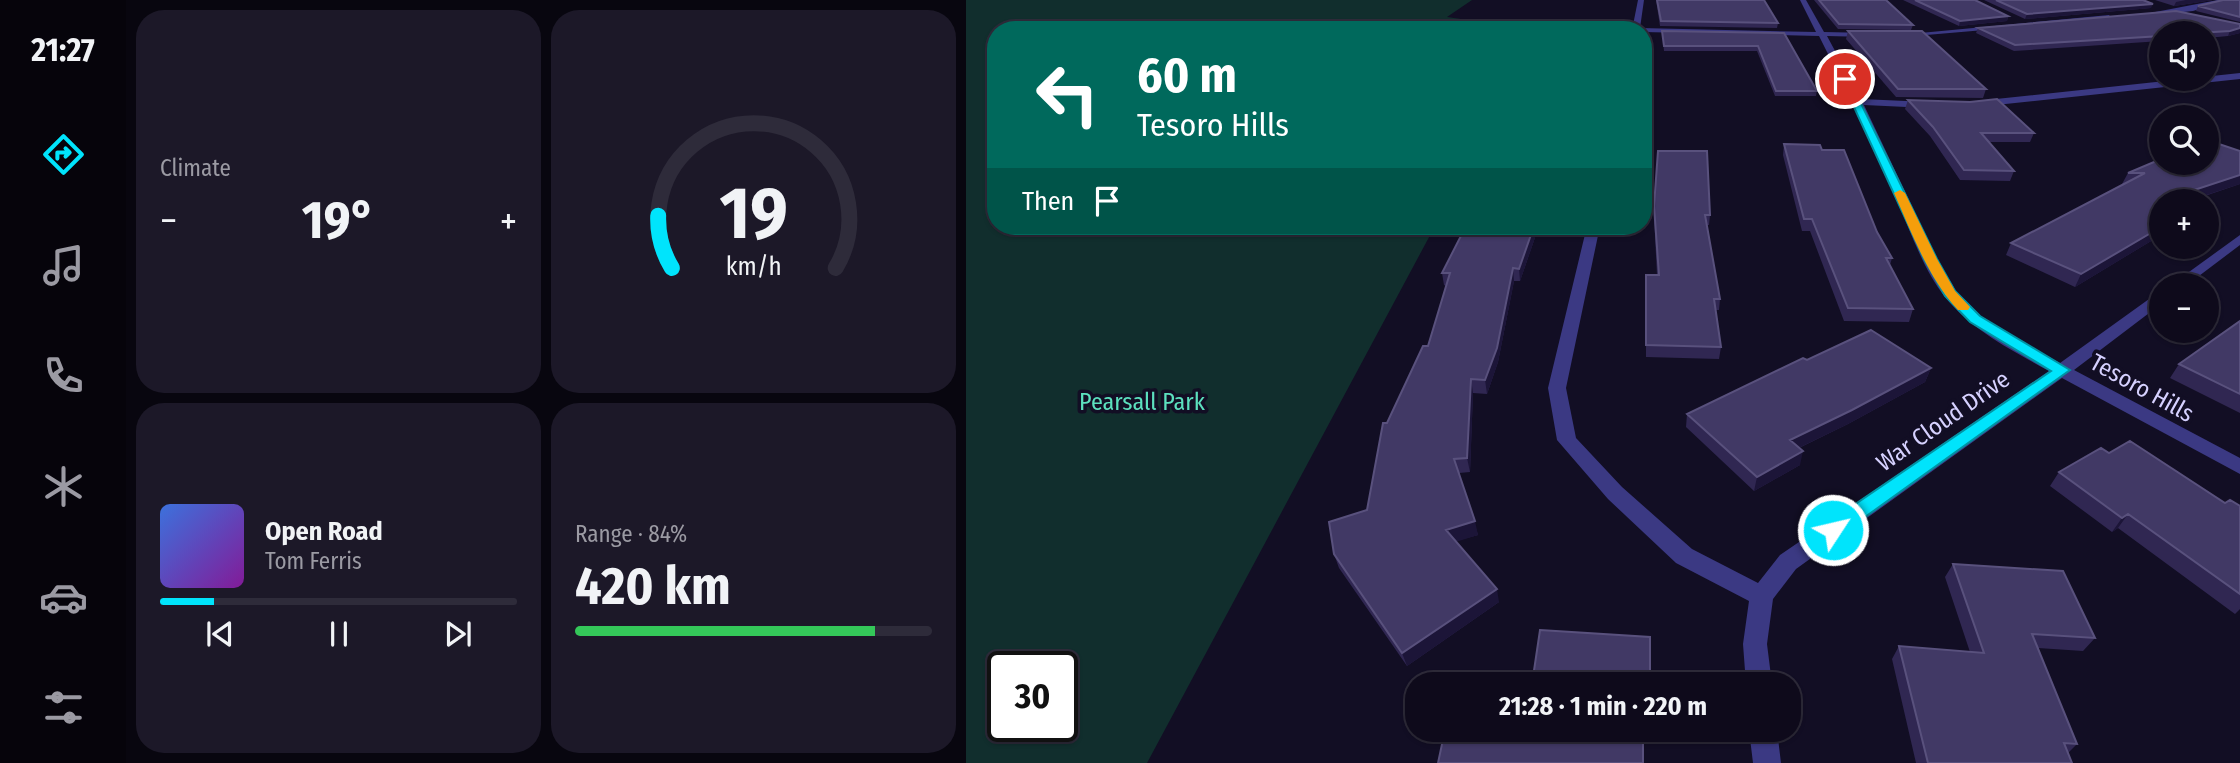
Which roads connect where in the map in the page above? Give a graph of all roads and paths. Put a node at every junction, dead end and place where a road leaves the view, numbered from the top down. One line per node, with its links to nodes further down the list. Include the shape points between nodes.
1 (1641, 0): 10 (street)
2 (1802, 0): 13 (street, Tesoro Hills)
3 (2227, 0): 5 (street)
4 (2150, 4): 5 (street)
5 (2174, 11): 6 (street); 9 (street)
6 (2147, 13)
7 (2002, 14): 11 (street)
8 (2120, 16): 11 (street)
9 (2195, 16)
10 (1638, 21)
11 (2026, 24): 15 (street)
12 (1652, 30): 13 (street)
13 (1820, 34): 14 (street); 17 (street, Tesoro Hills)
14 (1878, 35)
15 (1897, 35)
16 (2240, 76): 19 (street)
17 (1858, 102): 18 (street); 24 (street, Tesoro Hills, via 1950,293 1975,319)
18 (1945, 105)
19 (1967, 105)
20 (1591, 235): 26 (street, via 1557,388 1567,440 1615,493 1684,556)
21 (2240, 239): 22 (street)
22 (2194, 273)
23 (2149, 306): 24 (street, War Cloud Drive)
24 (2062, 370): 25 (street, Tesoro Hills); 26 (street, War Cloud Drive, via 1788,562)
25 (2240, 467)
26 (1762, 596): 27 (street, via 1755,644)
27 (1758, 672)
28 (1764, 742): 29 (street)
29 (1767, 763)

